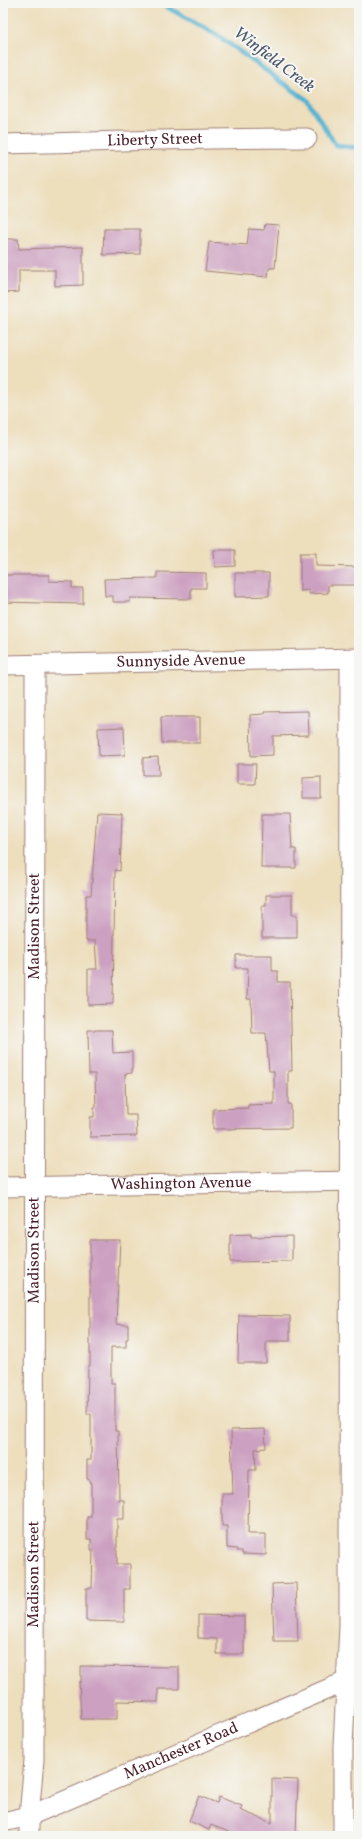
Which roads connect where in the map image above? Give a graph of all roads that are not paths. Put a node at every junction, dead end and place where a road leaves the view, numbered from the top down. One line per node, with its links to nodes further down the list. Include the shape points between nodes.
1 (308, 138): 2 (street, Liberty Street)
2 (3, 144)
3 (354, 658): 4 (street, Sunnyside Avenue); 6 (street)
4 (35, 665): 5 (street, Sunnyside Avenue); 7 (street, Madison Street)
5 (3, 666)
6 (354, 1181): 7 (street, Washington Avenue); 9 (street, via 348,1626)
7 (34, 1186): 8 (street, Washington Avenue); 10 (street, Madison Street, via 34,1760)
8 (3, 1187)
9 (352, 1679): 10 (street, Manchester Road); 13 (street)
10 (29, 1816): 11 (street, Manchester Road); 12 (street, Madison Street)
11 (3, 1822)
12 (28, 1836)
13 (342, 1836)

